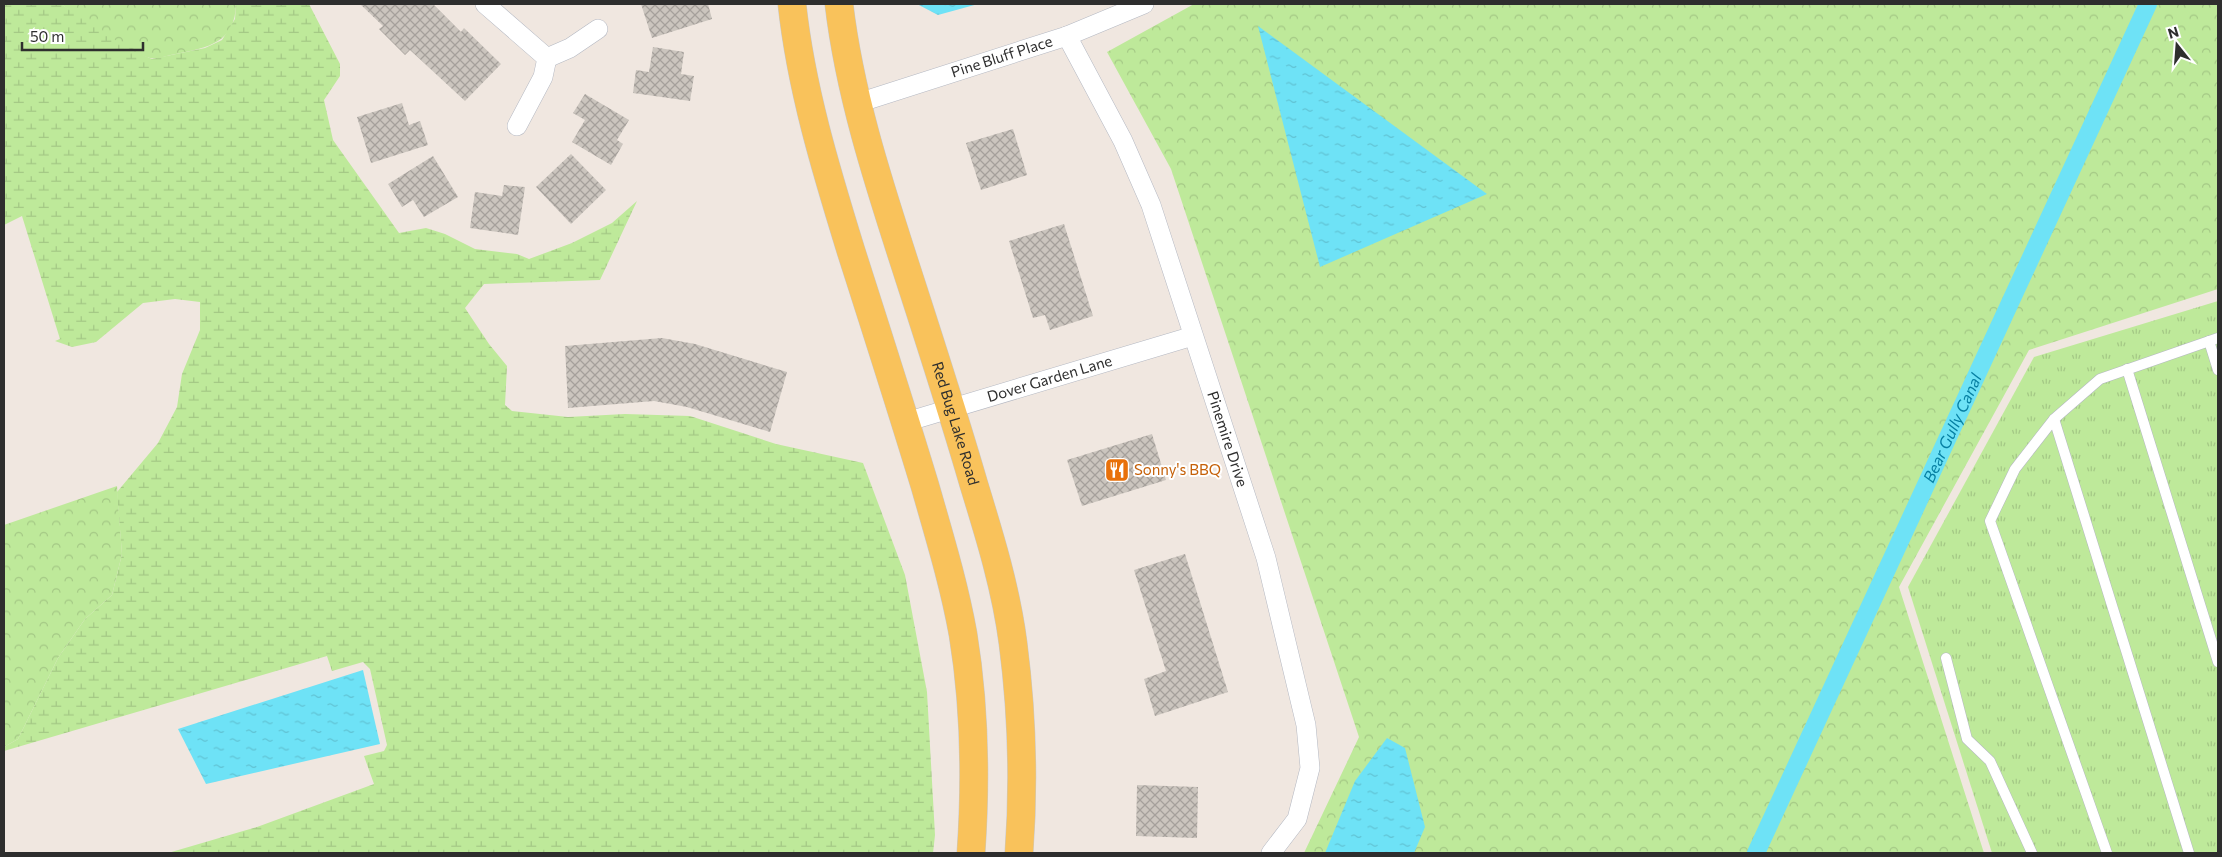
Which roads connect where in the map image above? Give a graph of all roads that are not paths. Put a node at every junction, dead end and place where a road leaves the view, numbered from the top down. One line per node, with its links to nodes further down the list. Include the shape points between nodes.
1 (485, 4): 7 (street)
2 (792, 4): 16 (main road, via 812,116)
3 (839, 4): 8 (main road, Red Bug Lake Road, via 842,33)
4 (1144, 4): 6 (street, Pine Bluff Place)
5 (598, 29): 7 (street, via 570,48)
6 (1067, 36): 8 (street, Pine Bluff Place); 10 (street, Pinemire Drive, via 1123,141 1151,205)
7 (547, 58): 9 (street, via 544,77)
8 (858, 103): 14 (main road, Red Bug Lake Road, via 886,203)
9 (518, 126)
10 (1193, 336): 14 (street, Dover Garden Lane); 21 (street, Pinemire Drive, via 1264,552 1306,725 1310,768 1297,819)
11 (2214, 340): 12 (lane); 13 (lane)
12 (2127, 369): 15 (lane, via 2100,379); 18 (lane)
13 (2218, 370)
14 (952, 408): 16 (street, Dover Garden Lane); 20 (main road, Red Bug Lake Road, via 994,551 1013,642 1020,722 1022,814)
15 (2054, 419): 23 (lane, via 2016,469 1990,521); 24 (lane)
16 (906, 422): 19 (main road, via 943,549 962,633 973,708)
17 (1946, 658): 22 (lane, via 1967,739 1990,762)
18 (2218, 662)
19 (971, 853)
20 (1019, 853)
21 (1270, 853)
22 (2032, 853)
23 (2107, 853)
24 (2189, 853)

